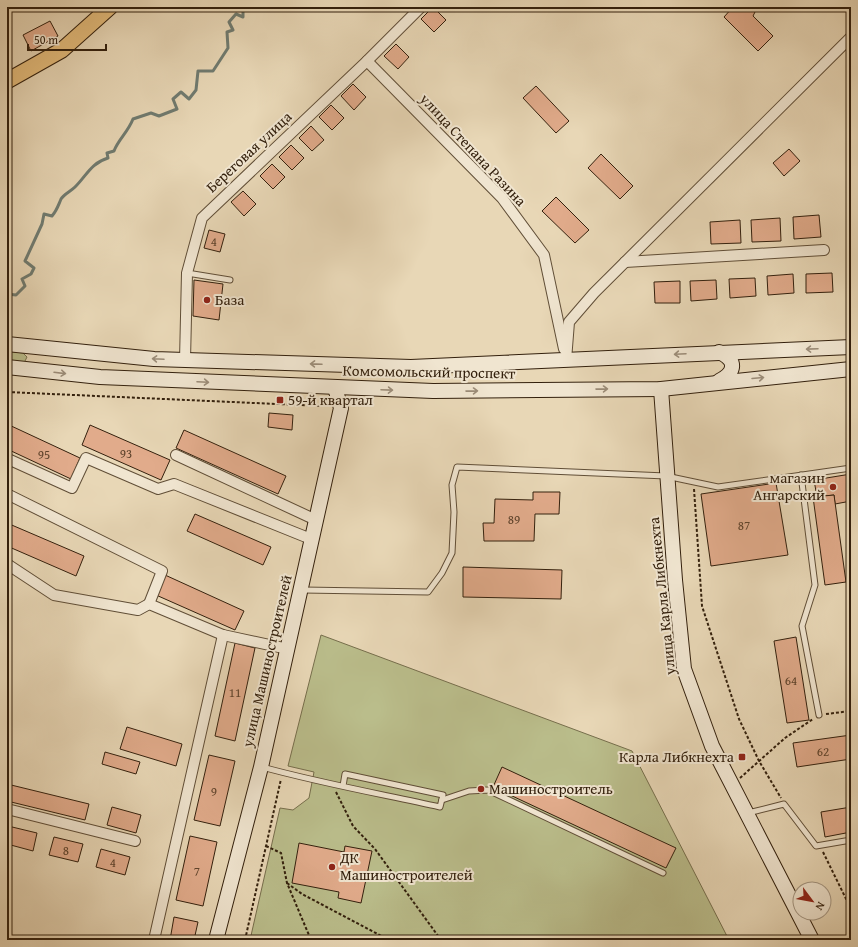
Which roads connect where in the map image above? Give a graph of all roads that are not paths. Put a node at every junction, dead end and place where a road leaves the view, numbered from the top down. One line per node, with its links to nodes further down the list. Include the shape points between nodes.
1 (110, 7): 5 (main road, via 62,50)
2 (421, 7): 4 (street, Береговая улица)
3 (851, 37): 7 (street)
4 (367, 61): 8 (street, Береговая улица, via 202,218); 15 (street, улица Степана Разина, via 502,198 544,254)
5 (7, 81)
6 (824, 250): 7 (street)
7 (625, 262): 15 (street, via 569,322)
8 (187, 273): 9 (lane); 14 (street, Береговая улица)
9 (230, 280)
10 (7, 344): 12 (main road, Комсомольский проспект)
11 (851, 346): 13 (main road, Комсомольский проспект, one-way to 13)
12 (40, 348): 14 (main road, Комсомольский проспект, one-way to 12); 20 (main road, via 32,361 33,367)
13 (719, 352): 15 (main road, Комсомольский проспект, one-way to 15); 21 (main road, via 728,356 732,362 732,370)
14 (185, 360): 18 (main road, Комсомольский проспект, one-way to 14)
15 (566, 360): 16 (main road, Комсомольский проспект)
16 (435, 366): 18 (main road, Комсомольский проспект); 25 (main road, via 428,371 426,377)
17 (7, 367): 20 (main road, Комсомольский проспект)
18 (411, 367): 24 (main road, via 419,376)
19 (851, 369): 21 (main road, Комсомольский проспект, one-way to 19)
20 (37, 370): 22 (main road, Комсомольский проспект, one-way to 22, via 100,378)
21 (720, 381): 23 (main road, Комсомольский проспект)
22 (335, 388): 24 (main road, Комсомольский проспект, one-way to 24); 32 (main road, улица Машиностроителей, via 341,408)
23 (661, 389): 25 (main road, Комсомольский проспект, one-way to 23); 30 (main road, улица Карла Либкнехта)
24 (411, 390): 25 (main road, Комсомольский проспект)
25 (433, 391)
26 (176, 455): 32 (street)
27 (7, 461): 33 (street, via 8,459 72,488 86,458 158,490 174,484)
28 (851, 468): 29 (lane)
29 (801, 475): 30 (lane, via 718,487); 39 (lane, via 815,585 802,626)
30 (666, 476): 35 (lane, via 457,467 452,485 452,553 428,592); 44 (main road, улица Карла Либкнехта, via 684,669 712,746)
31 (7, 494): 36 (street, via 162,571)
32 (316, 520): 33 (main road, улица Машиностроителей)
33 (311, 539): 35 (main road, улица Машиностроителей)
34 (7, 564): 36 (street, via 54,595 138,610)
35 (301, 590): 38 (main road, улица Машиностроителей)
36 (149, 604): 37 (street)
37 (223, 635): 38 (street); 48 (street)
38 (288, 649): 40 (main road, улица Машиностроителей)
39 (819, 715)
40 (261, 767): 41 (lane); 49 (main road, улица Машиностроителей)
41 (343, 786): 42 (lane, via 440,807); 42 (lane, via 346,774 443,795)
42 (442, 800): 47 (lane, via 469,791 488,790)
43 (7, 809): 46 (street)
44 (747, 814): 45 (lane, via 784,804 816,846); 50 (main road, улица Карла Либкнехта)
45 (851, 840)
46 (135, 841)
47 (663, 873)
48 (154, 940)
49 (216, 940)
50 (812, 940)

